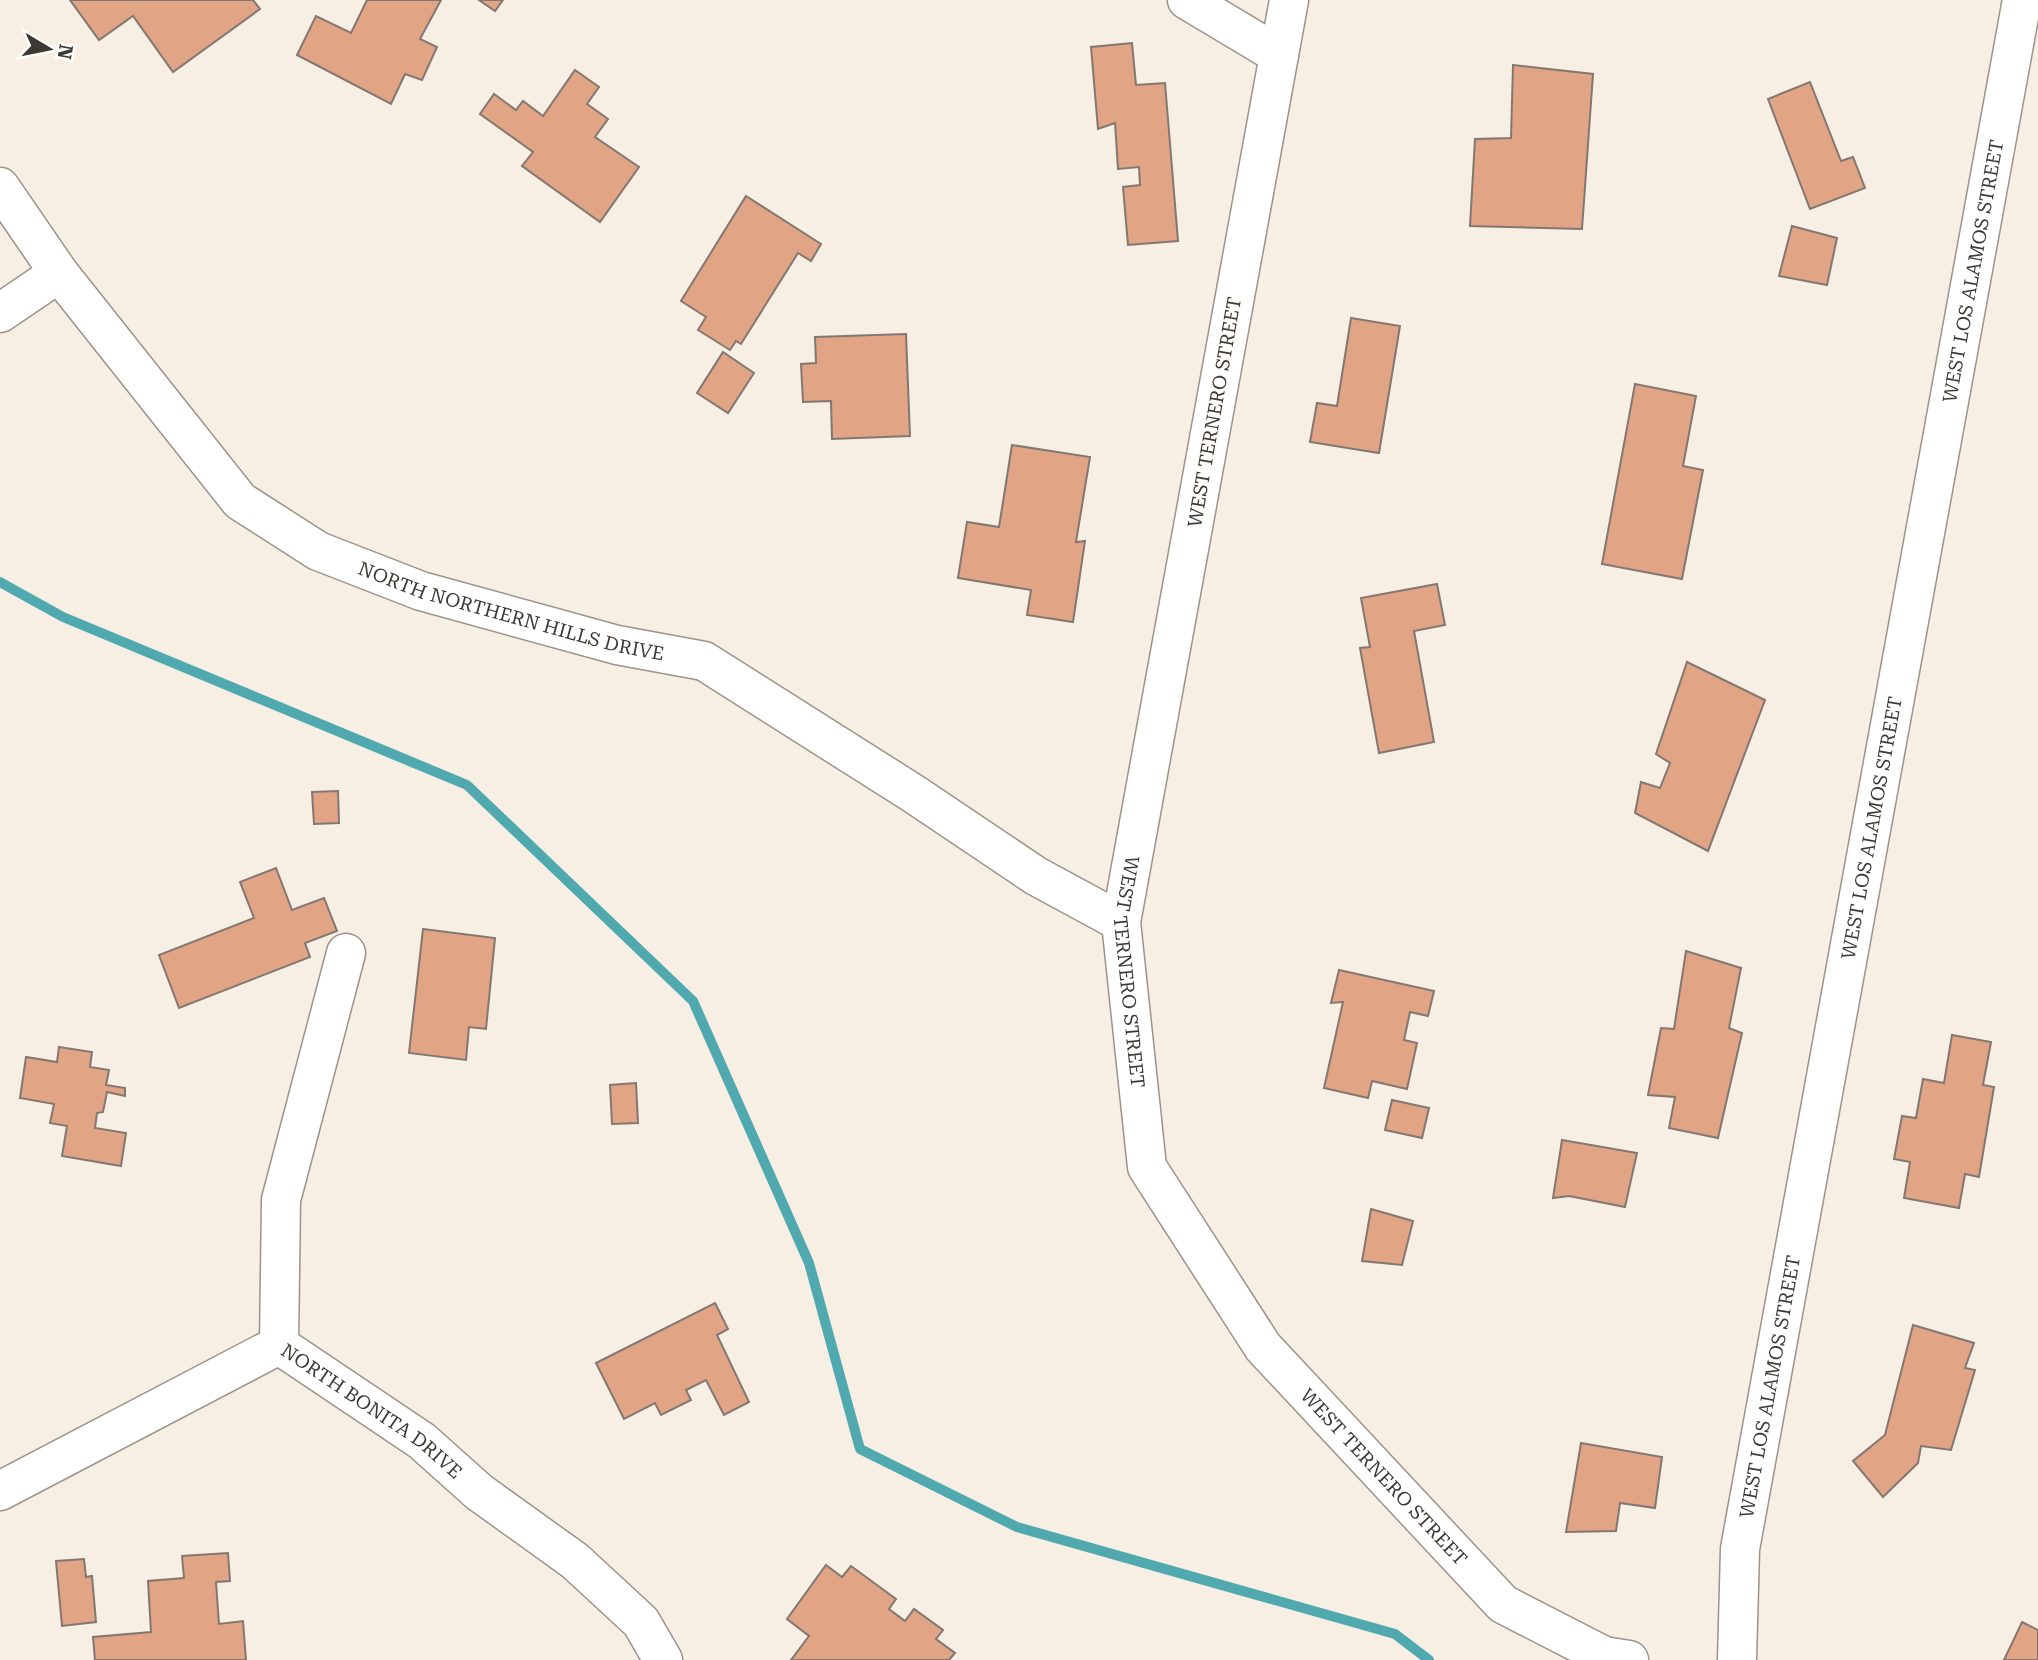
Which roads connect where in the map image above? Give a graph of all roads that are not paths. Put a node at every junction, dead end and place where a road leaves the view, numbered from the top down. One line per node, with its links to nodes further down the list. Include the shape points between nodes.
1 (1187, 0): 4 (street)
2 (1289, 0): 4 (street, WEST TERNERO STREET)
3 (2022, 0): 14 (street, WEST LOS ALAMOS STREET, via 1740,1549)
4 (1279, 55): 8 (street, WEST TERNERO STREET)
5 (0, 187): 6 (street, NORTH NORTHERN HILLS DRIVE)
6 (59, 273): 7 (street); 8 (street, NORTH NORTHERN HILLS DRIVE, via 240,501 318,551 434,595 617,645 705,661 1036,876)
7 (0, 313)
8 (1121, 922): 13 (street, WEST TERNERO STREET, via 1147,1167 1263,1347 1503,1604 1604,1656)
9 (346, 953): 10 (street, via 281,1200)
10 (279, 1345): 11 (street, NORTH BONITA DRIVE); 12 (street, NORTH BONITA DRIVE, via 422,1441 479,1492 575,1561 641,1622)
11 (0, 1491)
12 (663, 1660)
13 (1629, 1660)
14 (1737, 1660)

